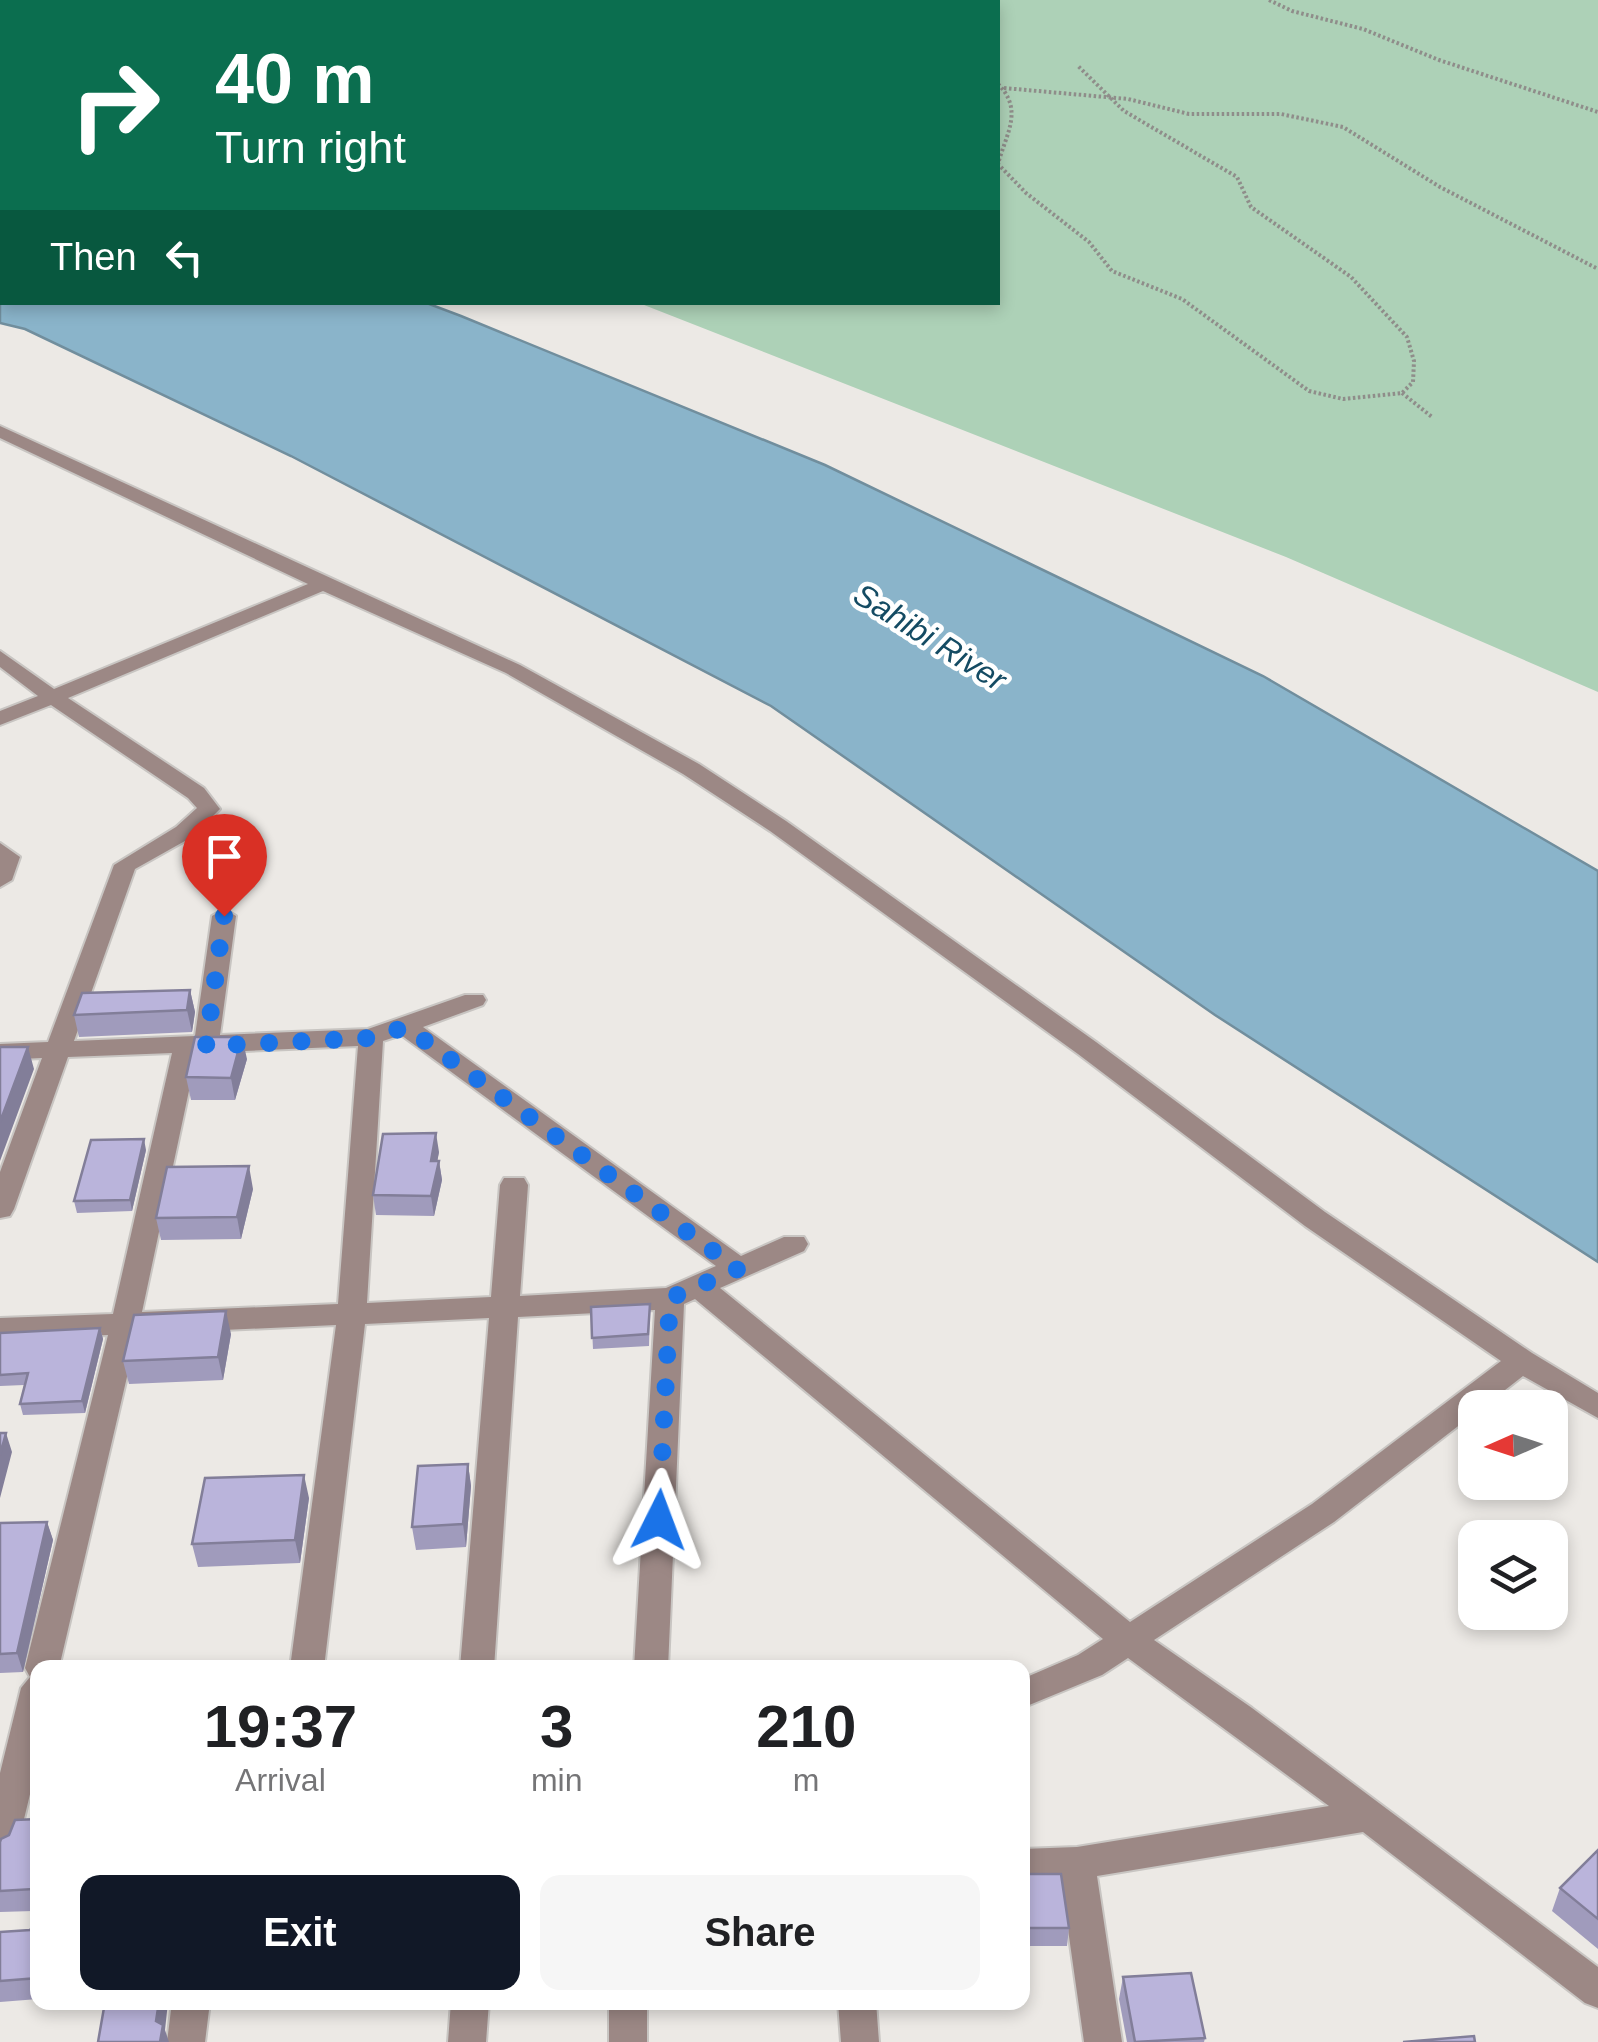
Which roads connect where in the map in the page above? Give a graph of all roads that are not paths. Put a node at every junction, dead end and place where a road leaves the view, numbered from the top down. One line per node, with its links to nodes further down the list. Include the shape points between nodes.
1 (0, 431): 2 (street)
2 (324, 584): 4 (street); 24 (street, via 513,668 691,769)
3 (0, 657): 4 (street)
4 (52, 697): 5 (street); 13 (street, via 196,793 209,809 184,832 125,865)
5 (0, 719)
6 (0, 850): 7 (street, via 9,857)
7 (0, 880)
8 (224, 916): 12 (street)
9 (474, 1000): 10 (street)
10 (406, 1027): 11 (street); 18 (street)
11 (371, 1038): 12 (street); 21 (street)
12 (196, 1047): 13 (street); 22 (street)
13 (60, 1050): 14 (street); 16 (street)
14 (0, 1052)
15 (514, 1185): 20 (street)
16 (0, 1209)
17 (794, 1244): 18 (street)
18 (738, 1269): 19 (street)
19 (684, 1292): 20 (street); 26 (street); 30 (street)
20 (502, 1308): 21 (street); 29 (street)
21 (352, 1316): 22 (street); 28 (street)
22 (125, 1324): 23 (street); 27 (street)
23 (0, 1329)
24 (1522, 1361): 25 (street); 26 (street, via 1322,1513)
25 (1598, 1407)
26 (1128, 1640): 31 (street); 34 (street)
27 (44, 1660)
28 (308, 1660)
29 (478, 1660)
30 (653, 1660)
31 (1030, 1691)
32 (30, 1716): 33 (street)
33 (4, 1808): 35 (street)
34 (1367, 1816): 36 (street); 38 (street)
35 (0, 1844)
36 (1077, 1863): 37 (street); 47 (street)
37 (1030, 1866)
38 (1598, 1990)
39 (189, 2010): 43 (street)
40 (469, 2010): 44 (street)
41 (628, 2010): 45 (street)
42 (858, 2010): 46 (street)
43 (186, 2042)
44 (467, 2042)
45 (628, 2042)
46 (860, 2042)
47 (1103, 2042)

